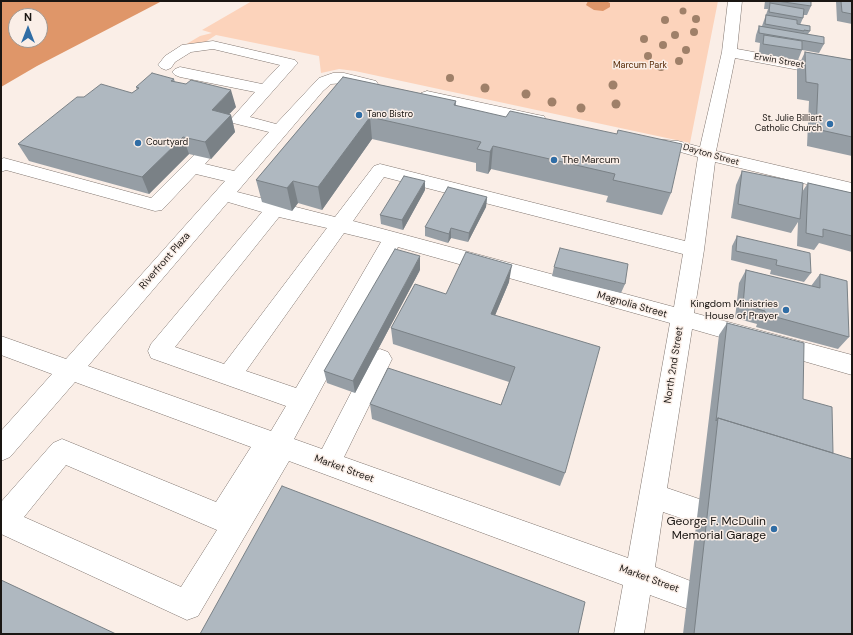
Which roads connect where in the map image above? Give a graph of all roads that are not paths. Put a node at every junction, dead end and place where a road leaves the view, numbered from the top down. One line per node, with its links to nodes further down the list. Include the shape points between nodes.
1 (735, 1): 2 (street, North 2nd Street)
2 (729, 52): 5 (street, Erwin Street); 12 (street, North 2nd Street)
3 (152, 71): 4 (street)
4 (172, 72): 7 (street); 7 (street, via 170,59 188,48 213,45 290,63)
5 (852, 75)
6 (383, 86): 10 (street, Riverfront Plaza, via 333,78 317,88)
7 (266, 90): 10 (street, via 234,125)
8 (413, 93): 9 (street)
9 (555, 123)
10 (280, 130): 14 (street, Riverfront Plaza)
11 (640, 142): 12 (street, Dayton Street, via 678,146)
12 (706, 154): 15 (street, Dayton Street); 20 (street, North 2nd Street)
13 (2, 165): 14 (street, via 155,205 197,162)
14 (236, 178): 16 (street, Riverfront Plaza)
15 (852, 189)
16 (223, 194): 17 (street, Magnolia Street); 25 (street, Riverfront Plaza)
17 (275, 209): 18 (street, Magnolia Street); 26 (street, via 158,351)
18 (341, 224): 19 (street, Magnolia Street); 20 (street, via 380,170); 26 (street)
19 (394, 238): 21 (street, Magnolia Street); 27 (street)
20 (694, 250): 21 (street, North 2nd Street)
21 (682, 319): 24 (street, Magnolia Street); 31 (street, North 2nd Street)
22 (1, 345): 25 (street, Market Street)
23 (380, 359): 30 (street)
24 (852, 365)
25 (70, 370): 28 (street, Market Street); 29 (street, Riverfront Plaza)
26 (229, 376): 27 (street)
27 (302, 401): 28 (street)
28 (276, 444): 28 (street, via 222,518 62,451 3,521 187,605); 30 (street, Market Street)
29 (1, 450)
30 (328, 463): 33 (street, Market Street)
31 (653, 496): 32 (street); 33 (street, North 2nd Street)
32 (698, 511)
33 (640, 576): 34 (street, Market Street); 35 (street, North 2nd Street)
34 (688, 594)
35 (629, 634)

